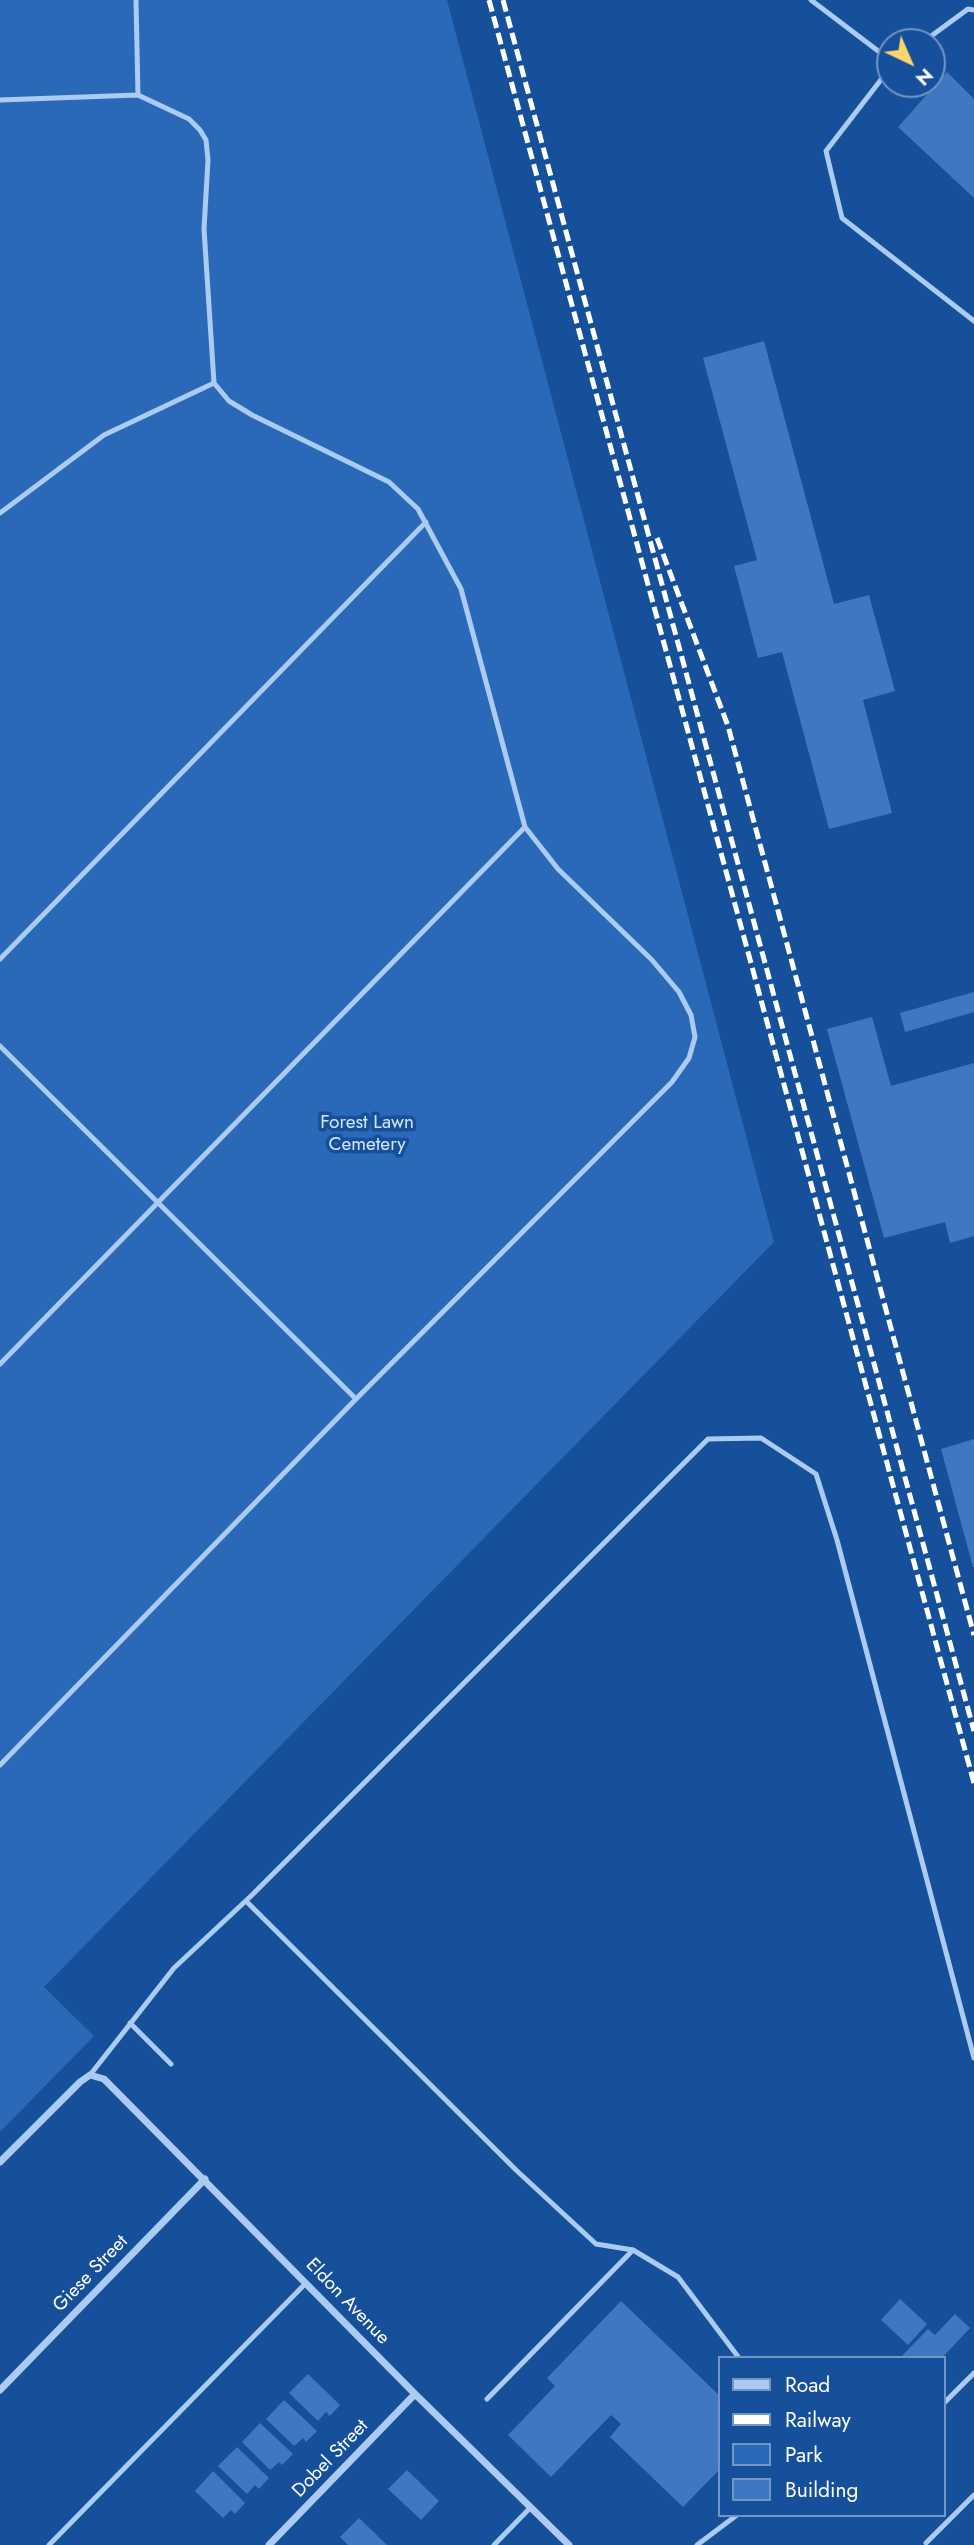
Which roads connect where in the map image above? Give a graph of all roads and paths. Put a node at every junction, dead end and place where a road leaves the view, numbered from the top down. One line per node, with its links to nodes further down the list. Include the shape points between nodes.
1 (136, 0): 7 (lane)
2 (811, 0): 5 (lane)
3 (974, 10): 4 (lane, via 968,9)
4 (942, 28)
5 (876, 49)
6 (876, 86): 9 (lane, via 826,151 842,218)
7 (138, 95): 8 (lane); 10 (lane, via 189,119 206,140 204,229)
8 (0, 100)
9 (974, 321)
10 (214, 383): 11 (lane, via 104,435); 12 (lane, via 229,401 251,415 389,482)
11 (0, 513)
12 (426, 522): 13 (lane, via 461,589); 14 (lane)
13 (525, 827): 16 (lane); 18 (lane, via 558,869 653,960 679,992 691,1014 695,1037 689,1058 672,1083)
14 (0, 960)
15 (0, 1046): 16 (lane)
16 (157, 1201): 17 (lane); 18 (lane)
17 (0, 1364)
18 (356, 1399): 19 (lane)
19 (0, 1765)
20 (246, 1900): 21 (lane, via 174,1968); 22 (lane, via 708,1439 761,1438 816,1474 841,1553); 27 (lane, via 596,2244)
21 (130, 2023): 23 (lane); 24 (lane)
22 (974, 2058)
23 (171, 2064)
24 (90, 2076): 25 (street); 26 (street, Eldon Avenue, via 104,2079)
25 (0, 2162)
26 (205, 2179): 28 (street, Eldon Avenue); 31 (street, Giese Street)
27 (633, 2250): 29 (lane, via 678,2277); 33 (lane)
28 (306, 2283): 32 (street, Eldon Avenue); 39 (lane)
29 (737, 2356)
30 (974, 2373): 34 (lane)
31 (0, 2390)
32 (415, 2394): 36 (street, Eldon Avenue); 40 (street, Dobel Street)
33 (487, 2399)
34 (946, 2401)
35 (974, 2495): 38 (lane)
36 (531, 2507): 41 (lane); 42 (street, Eldon Avenue)
37 (734, 2517): 43 (lane)
38 (926, 2543)
39 (49, 2545)
40 (269, 2545)
41 (494, 2545)
42 (569, 2545)
43 (698, 2545)

